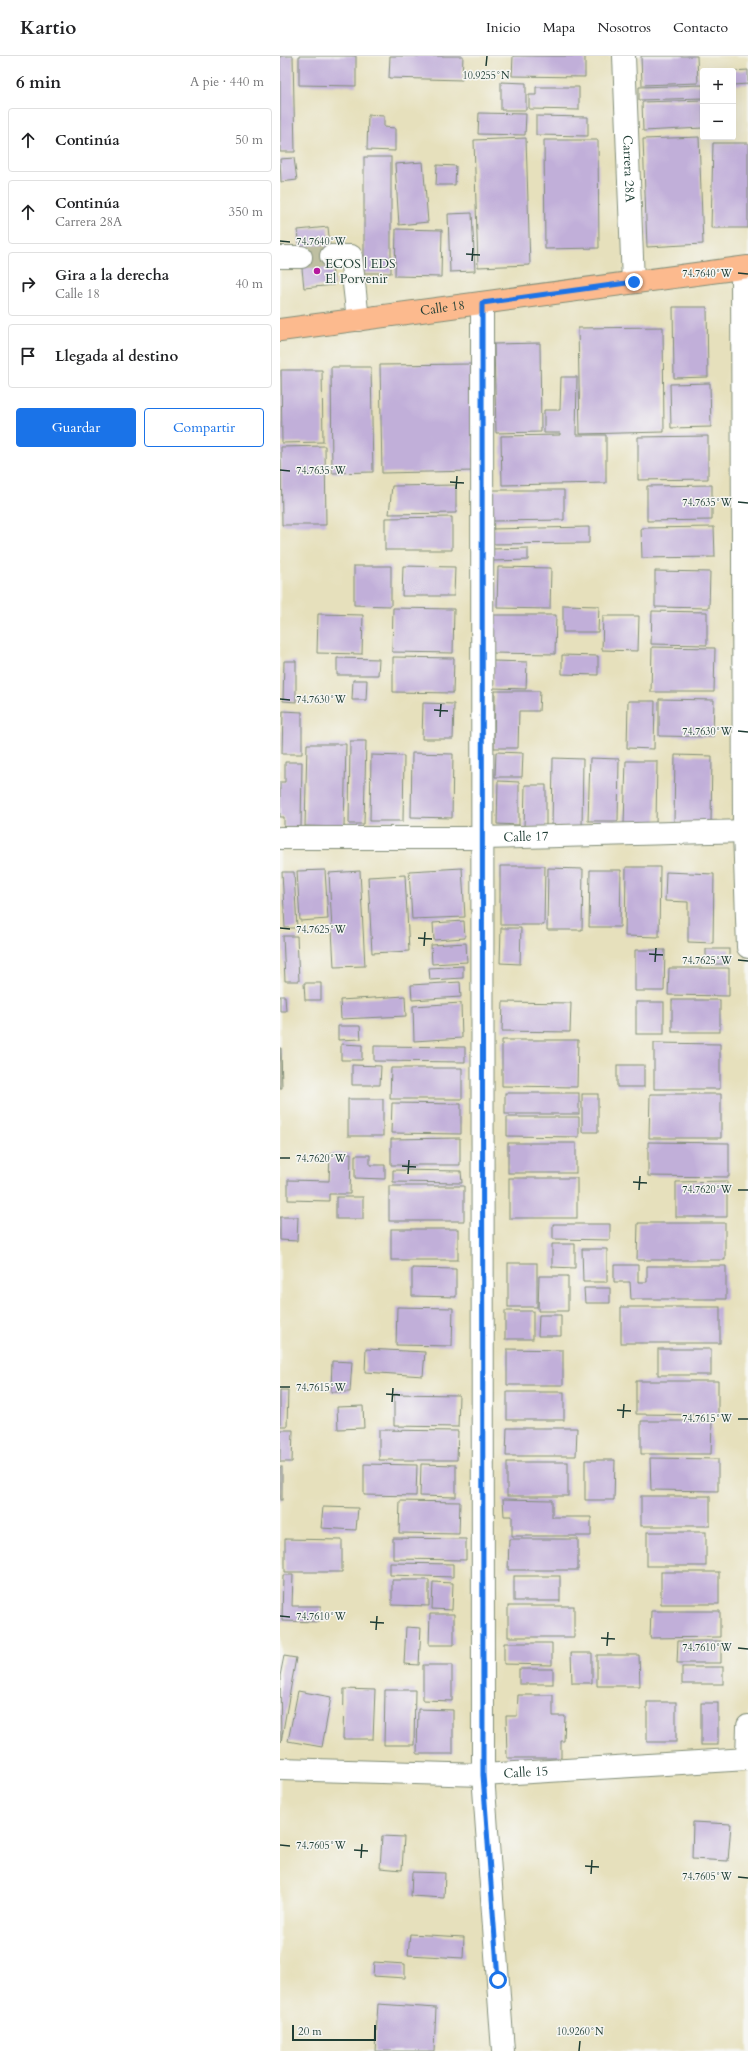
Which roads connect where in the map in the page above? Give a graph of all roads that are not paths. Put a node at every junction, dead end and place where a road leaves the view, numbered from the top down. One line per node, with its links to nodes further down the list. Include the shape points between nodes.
1 (624, 56): 4 (street, Carrera 28A)
2 (331, 256): 6 (street, via 351,256)
3 (745, 267): 4 (main road, Calle 18); 8 (street)
4 (634, 282): 5 (main road, Calle 18)
5 (482, 303): 6 (main road, Calle 18); 10 (street)
6 (358, 320): 7 (main road, Calle 18)
7 (280, 330)
8 (746, 831): 10 (street, Calle 17); 11 (street)
9 (280, 838): 10 (street, Calle 17)
10 (482, 838): 15 (street)
11 (748, 948)
12 (748, 1726): 13 (street)
13 (748, 1759): 15 (street, Calle 15)
14 (280, 1769): 15 (street, Calle 15)
15 (483, 1775): 16 (street)
16 (503, 2051)

